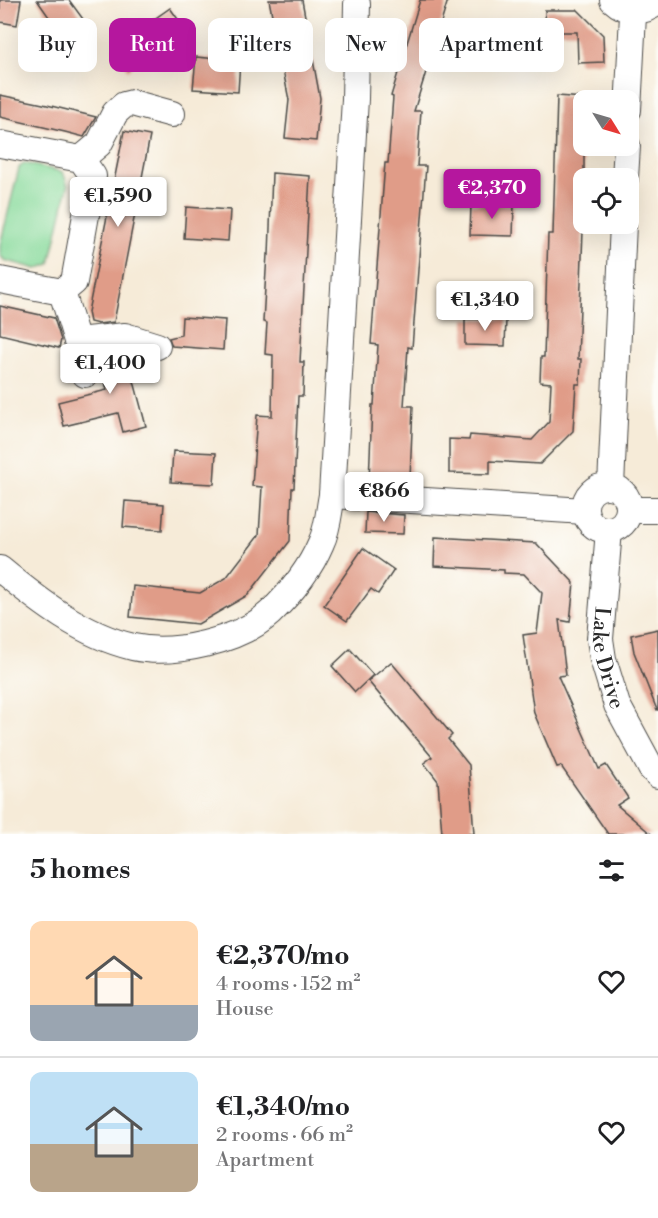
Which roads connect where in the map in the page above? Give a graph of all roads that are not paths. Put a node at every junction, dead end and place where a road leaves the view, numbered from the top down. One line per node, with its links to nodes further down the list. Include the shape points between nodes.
1 (360, 1): 14 (street)
2 (636, 4): 3 (street)
3 (629, 90)
4 (172, 114): 6 (street, via 132,103 124,105 115,113 99,144)
5 (0, 144): 6 (street)
6 (81, 159): 9 (street, via 93,176 74,282)
7 (623, 234): 13 (street)
8 (0, 280): 9 (street)
9 (62, 292): 10 (street)
10 (77, 341): 11 (street, via 125,336); 12 (street)
11 (157, 346)
12 (85, 374)
13 (611, 486): 15 (street, via 625,494); 17 (street, via 596,489 589,496)
14 (332, 495): 17 (street); 19 (street, via 322,542 306,571 269,614 239,632 207,644 163,651 118,642 54,612)
15 (629, 510): 16 (street); 18 (street, via 623,524)
16 (658, 510)
17 (585, 511): 18 (street, via 593,525)
18 (609, 530): 20 (street, Lake Drive, via 600,639 603,659 617,705)
19 (0, 569)
20 (658, 775)

